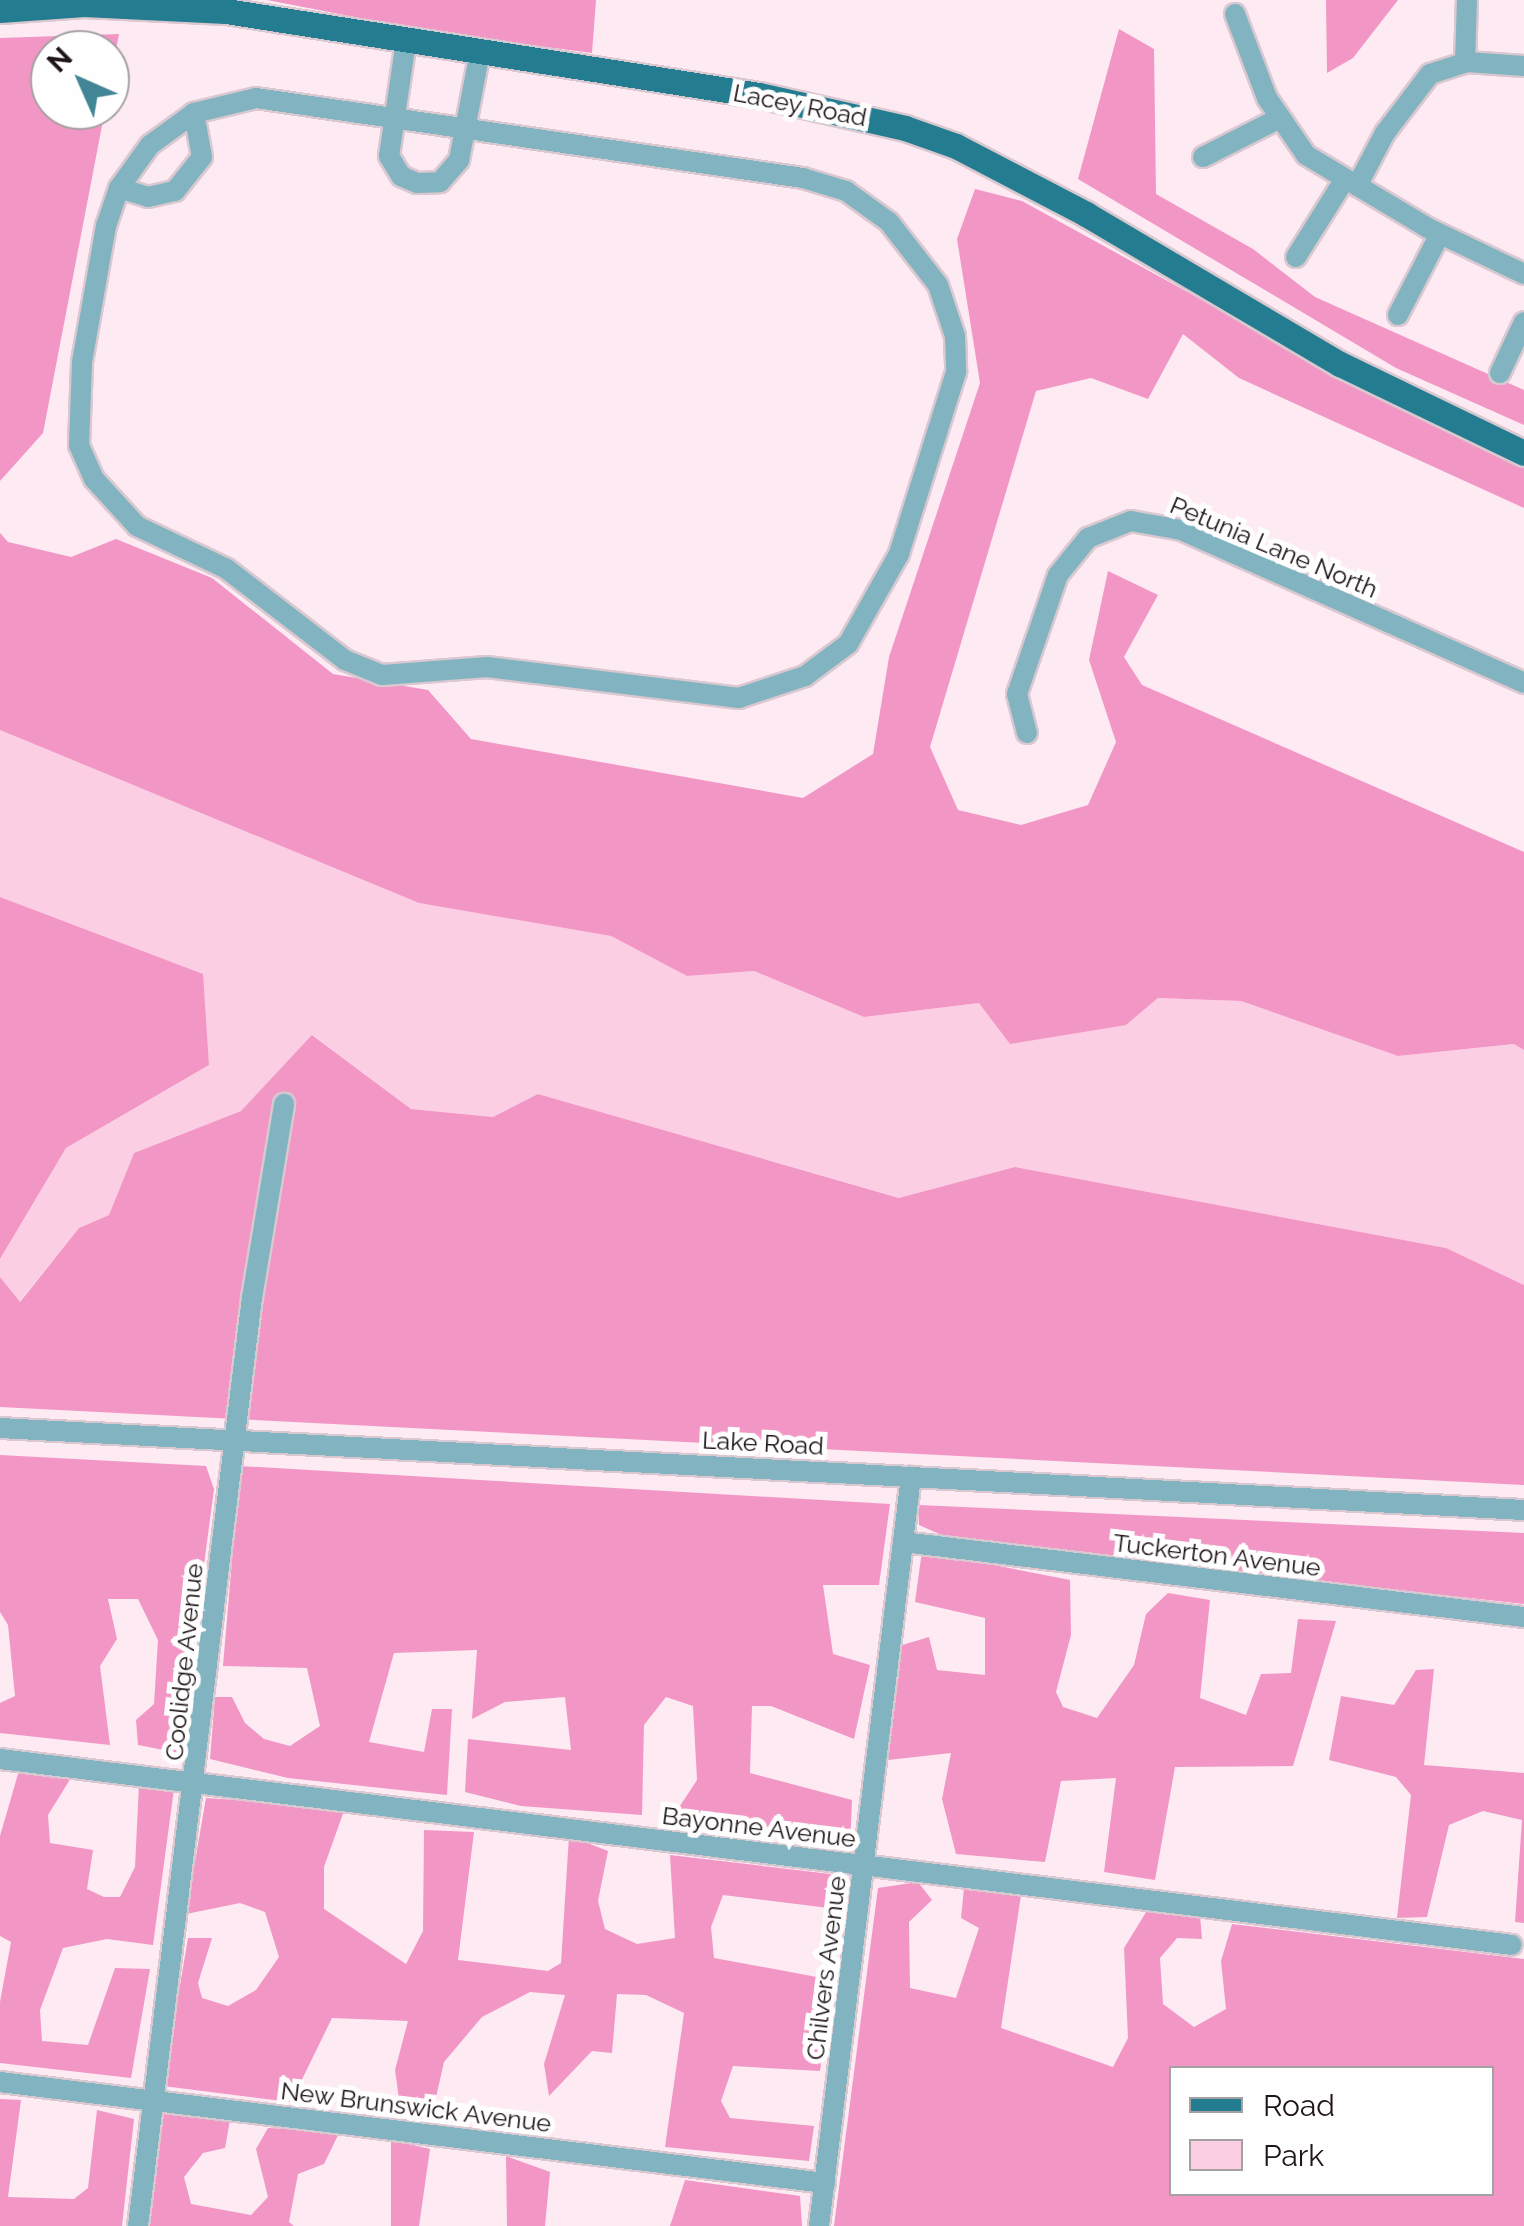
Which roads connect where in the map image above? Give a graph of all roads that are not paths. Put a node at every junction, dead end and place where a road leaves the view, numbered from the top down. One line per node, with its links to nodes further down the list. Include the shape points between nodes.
1 (1468, 0): 6 (street)
2 (0, 10): 4 (main road, Lacey Road, via 161,6)
3 (1235, 14): 10 (street)
4 (406, 41): 5 (main road, Lacey Road); 9 (street)
5 (480, 52): 11 (street); 21 (main road, Lacey Road, via 843,112 956,146 1086,214 1340,364)
6 (1465, 63): 7 (street); 13 (street, via 1430,74)
7 (1524, 66)
8 (194, 113): 9 (street, via 256,98); 14 (street, via 150,144); 14 (street, via 202,157 176,191 148,197)
9 (393, 114): 11 (street); 11 (street, via 389,156 401,176 417,182 440,182 452,172)
10 (1278, 119): 12 (street); 13 (street, via 1306,155)
11 (465, 125): 14 (street, via 803,178 846,191 890,222 926,265 956,336 956,372 937,445 899,554 870,612 848,644 806,676 762,694 712,698 487,667 382,675 345,660 227,569 137,526 94,479 77,424 106,226)
12 (1202, 158)
13 (1351, 183): 15 (street); 16 (street)
14 (119, 188)
15 (1440, 234): 17 (street); 18 (street)
16 (1296, 256)
17 (1524, 274)
18 (1398, 315)
19 (1524, 322): 20 (street)
20 (1500, 373)
21 (1524, 453)
22 (1524, 682): 23 (street, Petunia Lane North, via 1181,530 1130,522 1088,538 1058,575 1017,694)
23 (1027, 733)
24 (284, 1104): 26 (street, Coolidge Avenue)
25 (0, 1428): 26 (street, Lake Road)
26 (234, 1438): 27 (street, Lake Road); 32 (street, Coolidge Avenue)
27 (911, 1477): 28 (street, Lake Road); 29 (street, Chilvers Avenue)
28 (1524, 1510)
29 (904, 1542): 30 (street, Tuckerton Avenue); 33 (street, Chilvers Avenue)
30 (1524, 1617)
31 (0, 1758): 32 (street, Bayonne Avenue)
32 (196, 1783): 33 (street, Bayonne Avenue); 36 (street, Coolidge Avenue)
33 (864, 1864): 34 (street, Bayonne Avenue); 37 (street, Chilvers Avenue)
34 (1512, 1945)
35 (0, 2082): 36 (street, New Brunswick Avenue)
36 (152, 2099): 37 (street, New Brunswick Avenue); 38 (street, Coolidge Avenue)
37 (825, 2183): 39 (street, Chilvers Avenue)
38 (138, 2226)
39 (819, 2226)

